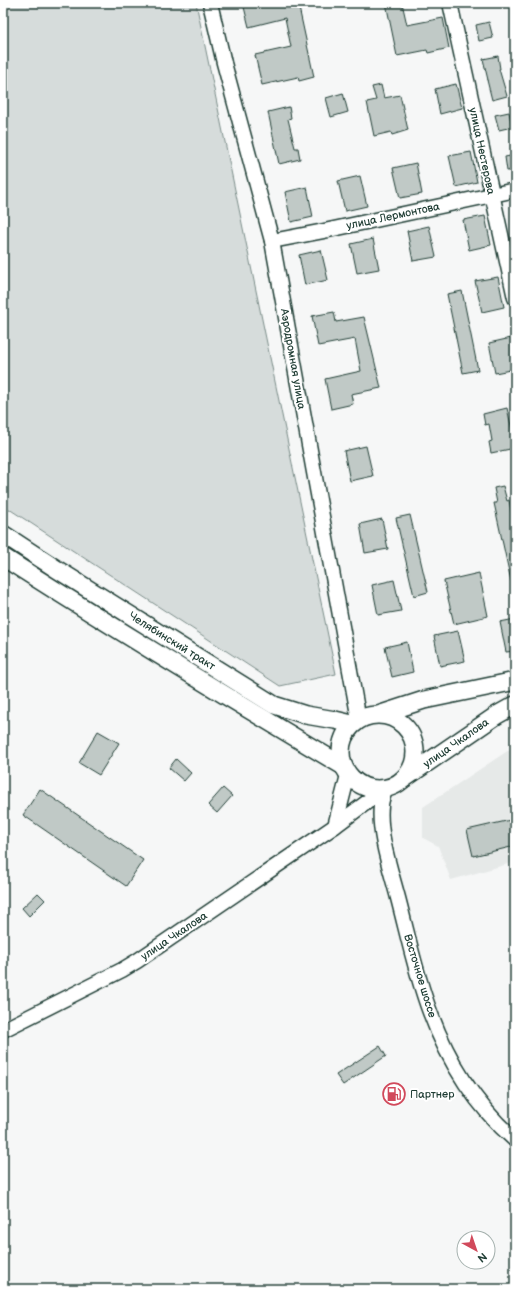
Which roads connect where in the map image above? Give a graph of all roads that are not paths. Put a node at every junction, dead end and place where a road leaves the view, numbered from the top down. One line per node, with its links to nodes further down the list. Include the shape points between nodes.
1 (210, 3): 5 (street, Аэродромная улица)
2 (450, 3): 4 (street, улица Нестерова)
3 (515, 190): 4 (street, улица Лермонтова)
4 (492, 195): 5 (street, улица Лермонтова); 6 (street, улица Нестерова)
5 (272, 241): 12 (street, Аэродромная улица)
6 (515, 298)
7 (3, 534): 12 (main road, Челябинский тракт, via 274,705 306,715)
8 (3, 557): 13 (main road, Челябинский тракт)
9 (515, 681): 11 (main road, via 424,700)
10 (515, 705): 14 (main road, улица Чкалова)
11 (381, 714): 12 (main road); 14 (main road, via 399,721 412,736 415,755 409,773)
12 (355, 722): 13 (main road, via 344,734 341,746)
13 (346, 770): 14 (main road, via 358,784 372,788); 15 (street)
14 (392, 786): 15 (street, улица Чкалова); 17 (street, Восточное шоссе, via 381,804 381,826 418,977 430,1012 462,1078 490,1116)
15 (335, 826): 16 (street, улица Чкалова, via 122,970)
16 (3, 1030)
17 (515, 1140)

